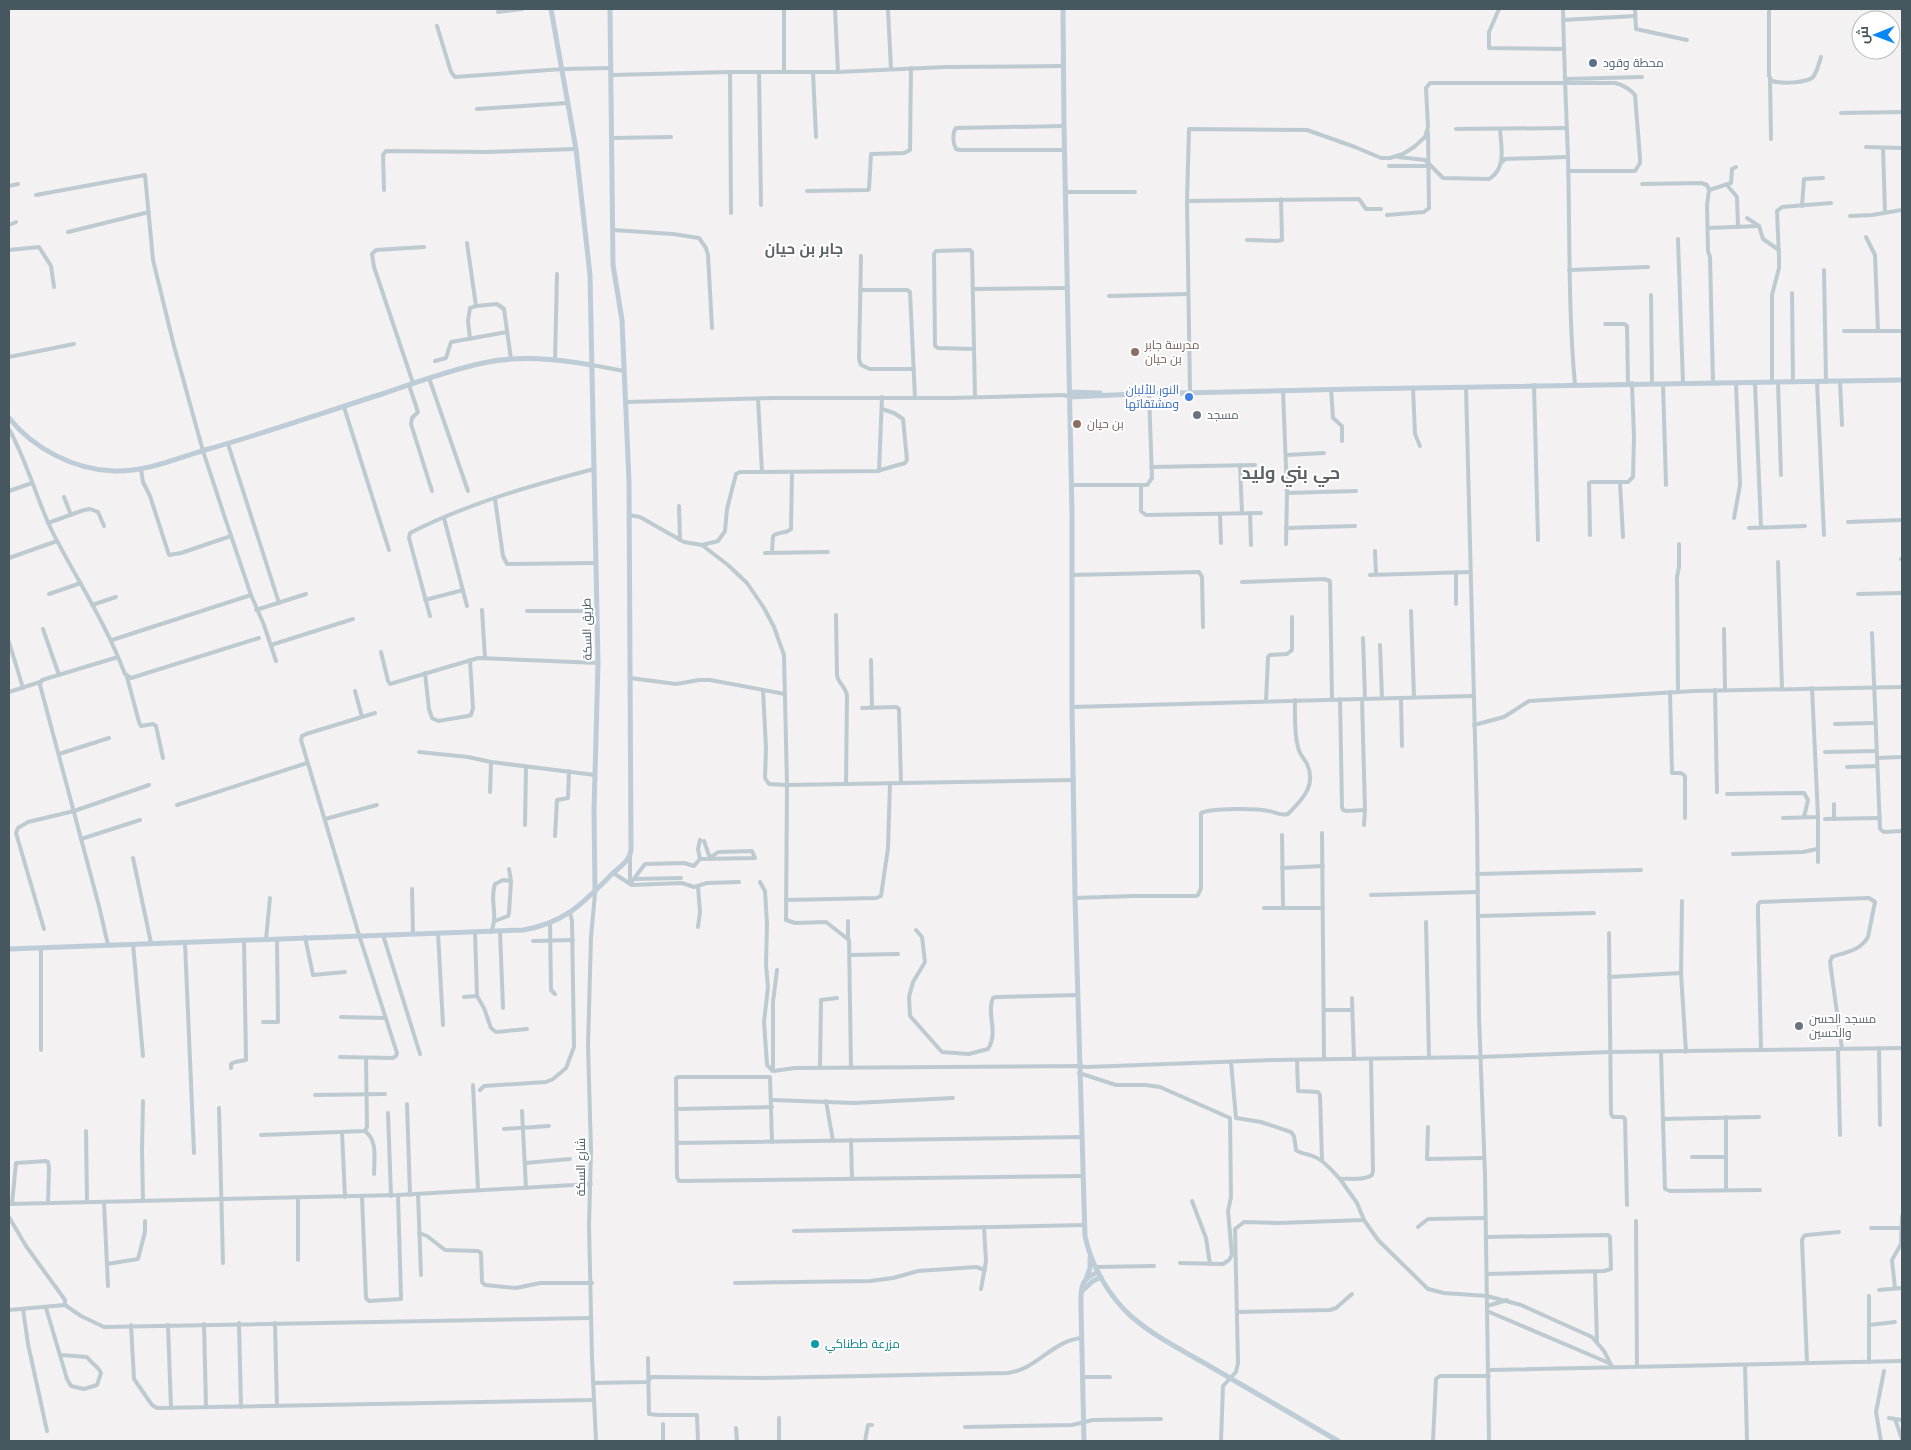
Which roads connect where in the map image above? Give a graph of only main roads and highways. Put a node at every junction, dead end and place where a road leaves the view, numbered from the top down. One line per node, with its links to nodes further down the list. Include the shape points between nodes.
1 (551, 9): 4 (main road, طريق السكة, via 576,149 589,256)
2 (610, 9): 11 (main road, via 614,274 622,320 629,515 631,848 627,860)
3 (1063, 9): 6 (main road)
4 (592, 364): 10 (main road, via 511,359 482,363 142,469 106,470 70,461 37,444); 11 (main road, طريق السكة, via 598,663)
5 (1902, 380): 8 (main road)
6 (1070, 385): 7 (main road); 8 (main road)
7 (1070, 395): 8 (main road); 9 (main road)
8 (1084, 395): 9 (main road)
9 (1070, 408): 13 (main road, via 1079,1073 1085,1225)
10 (9, 418)
11 (594, 893): 12 (main road, via 570,913 530,929)
12 (9, 949)
13 (1091, 1255): 14 (main road); 15 (main road)
14 (1098, 1272): 15 (main road); 16 (main road); 17 (main road, via 1116,1300 1156,1335)
15 (1086, 1278): 16 (main road)
16 (1082, 1291): 18 (main road)
17 (1335, 1440)
18 (1084, 1441)

